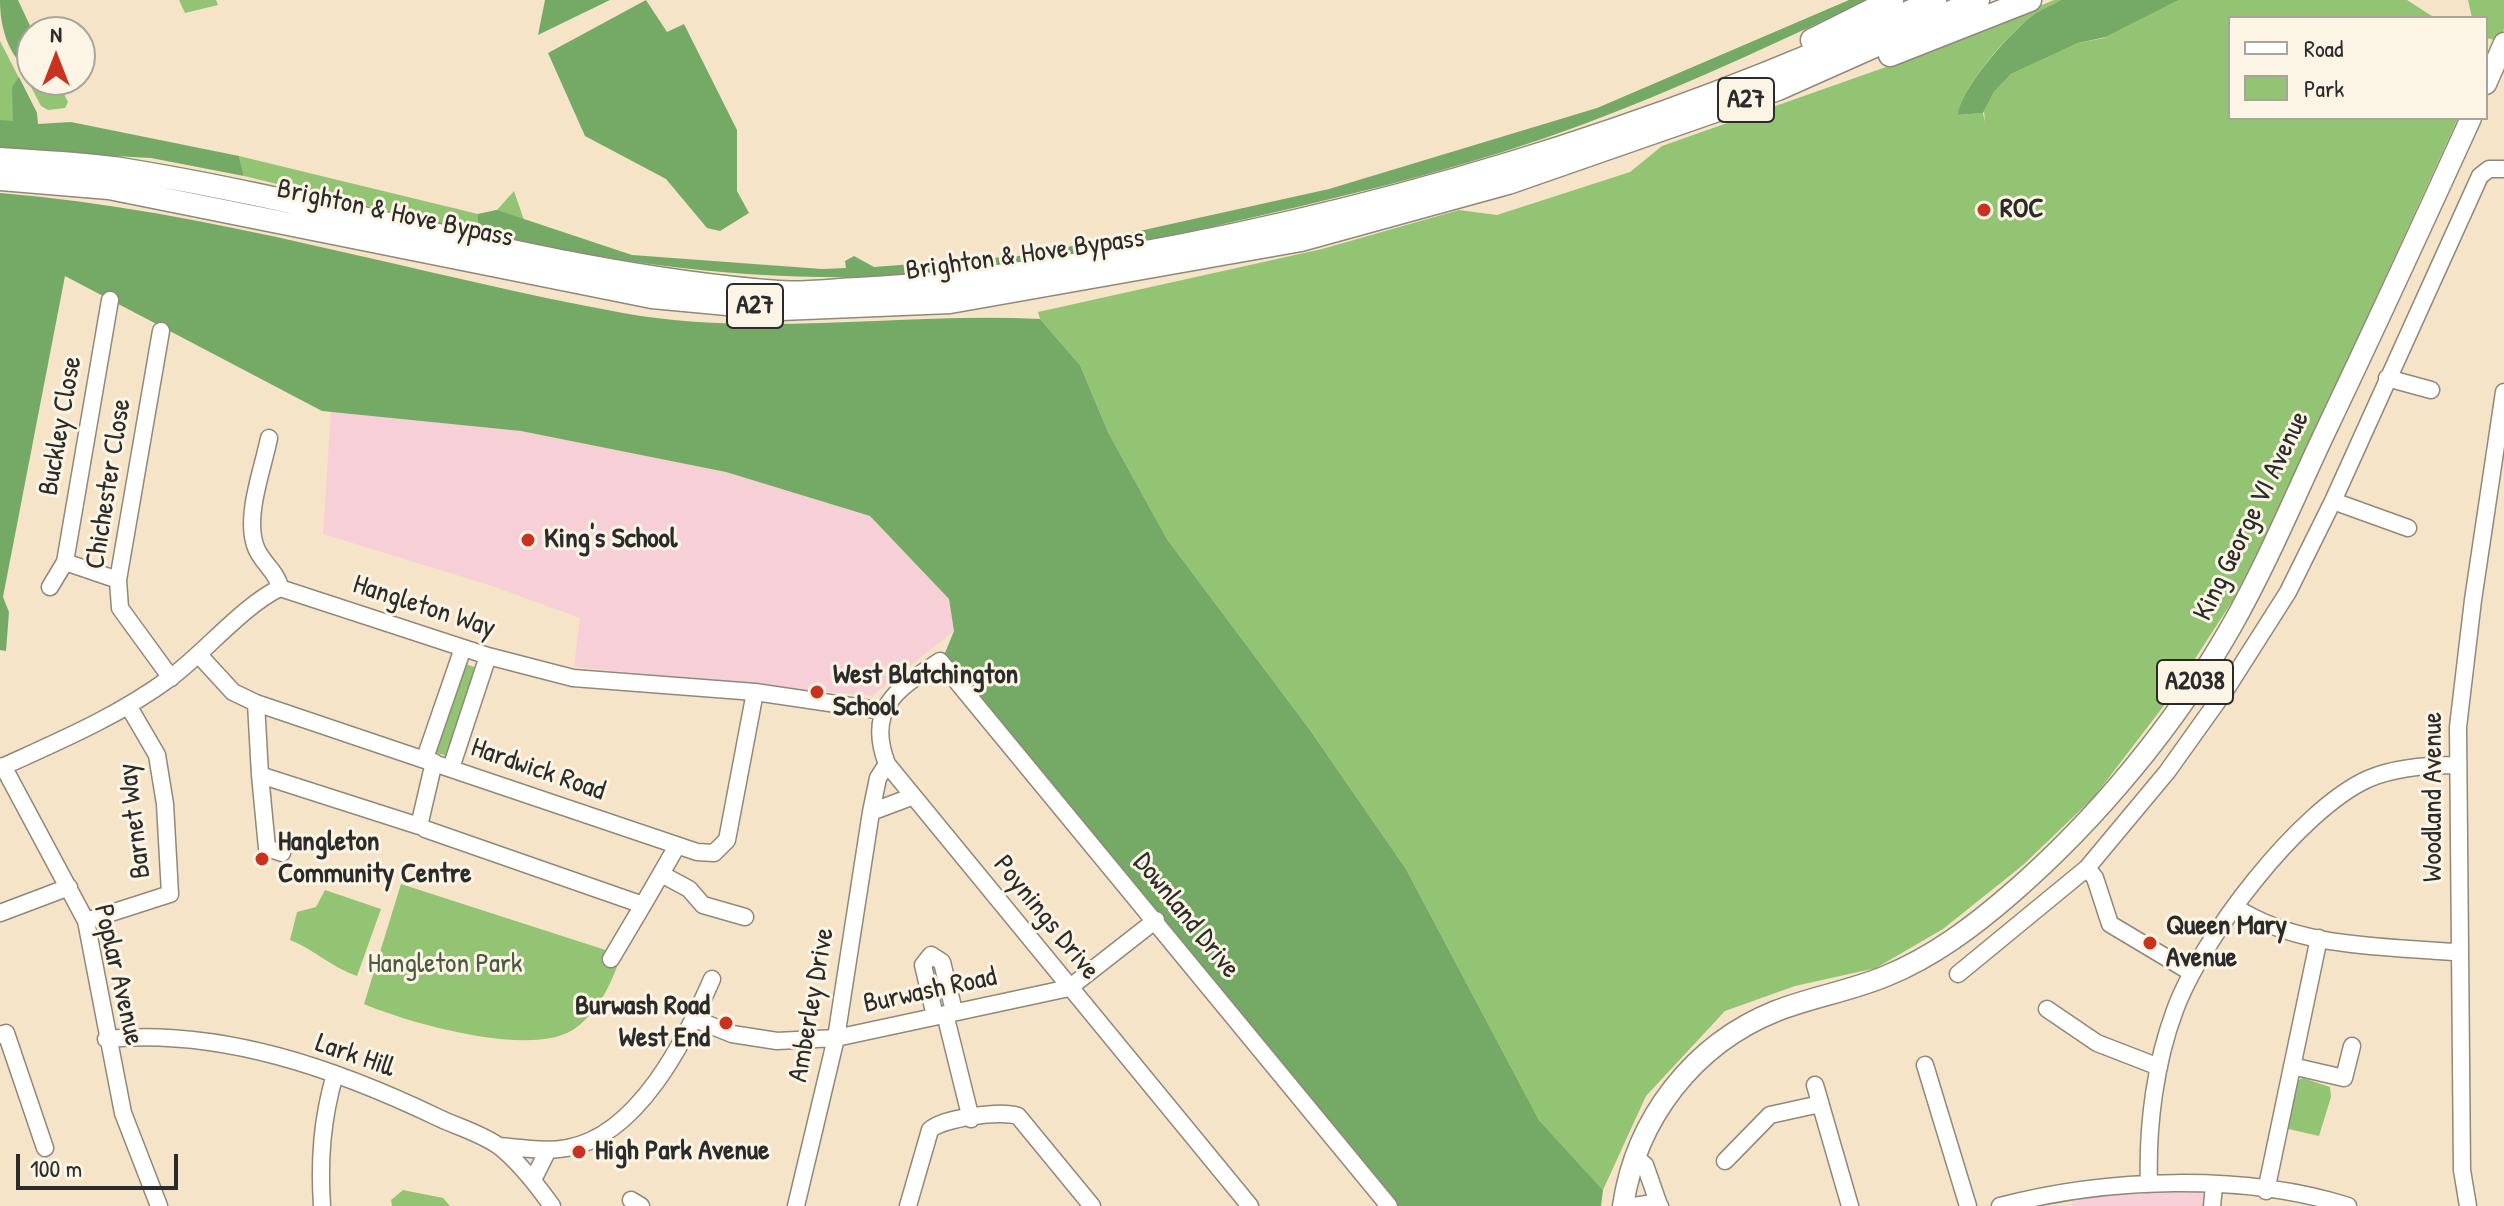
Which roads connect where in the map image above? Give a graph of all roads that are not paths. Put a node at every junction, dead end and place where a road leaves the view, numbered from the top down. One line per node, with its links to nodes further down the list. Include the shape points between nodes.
1 (1892, 0): 8 (highway, A27)
2 (1935, 0): 8 (highway, Brighton & Hove Bypass / A27)
3 (1978, 0): 7 (highway, Brighton & Hove Bypass / A27)
4 (2030, 0): 7 (highway, A27, via 1858,67)
5 (2504, 43): 6 (main road)
6 (2488, 79)
7 (1778, 89): 12 (highway, Brighton & Hove Bypass / A27, via 1522,179 1301,240 950,302 781,309 652,297 109,188)
8 (1696, 98): 10 (highway, Brighton & Hove Bypass / A27, via 1516,160 1297,222 953,284 784,292 670,280 116,168)
9 (2470, 120): 77 (main road, King George VI Avenue / A2038, via 2270,552 2230,628 2167,725 2086,820 1973,925 1909,966 1779,1010 1711,1049 1666,1097)
10 (0, 159)
11 (2500, 168): 15 (street, via 2480,176)
12 (0, 179)
13 (110, 300): 21 (street, Buckley Close)
14 (161, 331): 22 (street, Chichester Close)
15 (2387, 378): 16 (street); 19 (street)
16 (2431, 390)
17 (2504, 392): 35 (street, Woodland Avenue, via 2463,674)
18 (269, 438): 24 (street, via 252,533)
19 (2333, 501): 20 (street); 44 (street, via 2288,592 2227,688 2167,772)
20 (2408, 528)
21 (65, 562): 22 (street); 23 (street, Buckley Close)
22 (118, 580): 28 (street, Chichester Close, via 120,608)
23 (50, 587)
24 (280, 588): 25 (street, Hangleton Way); 26 (street)
25 (463, 648): 27 (street, Hangleton Way); 33 (street)
26 (199, 655): 28 (street); 30 (street, Hardwick Road, via 233,692)
27 (488, 656): 29 (street, Hangleton Way, via 573,678); 37 (street)
28 (171, 678): 31 (street)
29 (755, 692): 32 (street, Hangleton Way); 42 (street, Hardwick Road, via 727,840 714,853)
30 (256, 703): 33 (street, Hardwick Road); 38 (street)
31 (129, 707): 36 (street); 52 (street, Barnet Way, via 157,755 170,894)
32 (884, 711): 34 (street, Poynings Drive, via 879,744); 51 (street, Downland Drive, via 897,690 940,661)
33 (430, 760): 37 (street, Hardwick Road); 38 (street, via 419,826)
34 (887, 764): 39 (street, Poynings Drive); 40 (street, Amberley Drive, via 878,778)
35 (2458, 765): 48 (street, via 2393,772 2350,789 2292,839); 54 (street, Woodland Avenue)
36 (2, 767): 46 (street, Poplar Avenue)
37 (451, 768): 42 (street, Hardwick Road)
38 (260, 775): 43 (street, via 267,848)
39 (911, 797): 40 (street); 59 (street, Poynings Drive)
40 (871, 812): 64 (street, Amberley Drive)
41 (425, 829): 47 (street)
42 (677, 846): 45 (street)
43 (282, 853)
44 (2087, 868): 56 (street, via 2110,924); 57 (street)
45 (663, 875): 47 (street); 50 (street, via 689,889 703,905)
46 (69, 887): 49 (street); 52 (street, Poplar Avenue)
47 (643, 905): 55 (street)
48 (2235, 907): 53 (street, via 2276,927); 56 (street)
49 (0, 913)
50 (745, 917)
51 (1156, 920): 59 (street, Burwash Road); 91 (street, Downland Drive)
52 (86, 921): 65 (street, Poplar Avenue)
53 (2319, 938): 54 (street); 68 (street)
54 (2459, 949): 100 (street, Woodland Avenue, via 2462,1170)
55 (611, 959)
56 (2192, 973): 69 (street, via 2174,1012)
57 (1958, 974)
58 (712, 979): 62 (street)
59 (1069, 988): 61 (street, Burwash Road); 90 (street, Poynings Drive)
60 (2047, 1009): 69 (street, via 2097,1043)
61 (945, 1014): 64 (street, Burwash Road); 73 (street)
62 (695, 1019): 64 (street, Burwash Road, via 732,1034 777,1041); 76 (street, via 651,1089 618,1123 593,1141)
63 (0, 1035): 75 (street, via 6,1033)
64 (836, 1038): 87 (street, Amberley Drive)
65 (106, 1039): 70 (street, Lark Hill, via 172,1037 245,1048); 84 (street, Poplar Avenue, via 123,1113)
66 (2352, 1046): 68 (street, via 2343,1086)
67 (1925, 1065): 96 (street)
68 (2292, 1066): 82 (street)
69 (2159, 1067): 80 (street)
70 (335, 1074): 74 (street, Lark Hill); 85 (street, via 323,1113)
71 (1815, 1085): 72 (street)
72 (1820, 1104): 78 (street, via 1770,1115); 95 (street)
73 (971, 1119): 88 (street, via 938,1122 930,1130); 89 (street, via 1004,1111 1018,1116)
74 (499, 1146): 76 (street); 79 (street, Lark Hill)
75 (45, 1148)
76 (548, 1150): 79 (street)
77 (1635, 1157): 92 (main road, King George VI Avenue / A2038); 94 (street, via 1645,1165)
78 (1725, 1161)
79 (533, 1180): 86 (street, Lark Hill)
80 (2149, 1184): 81 (street); 83 (street)
81 (2214, 1186): 82 (street); 98 (street)
82 (2266, 1191): 99 (street)
83 (2064, 1200): 97 (street)
84 (159, 1206)
85 (322, 1206)
86 (552, 1206)
87 (796, 1206)
88 (908, 1206)
89 (1092, 1206)
90 (1250, 1206)
91 (1389, 1206)
92 (1623, 1206)
93 (1634, 1206): 94 (street)
94 (1660, 1206)
95 (1850, 1206)
96 (1968, 1206)
97 (2000, 1206)
98 (2212, 1206)
99 (2348, 1206)
100 (2468, 1206)

